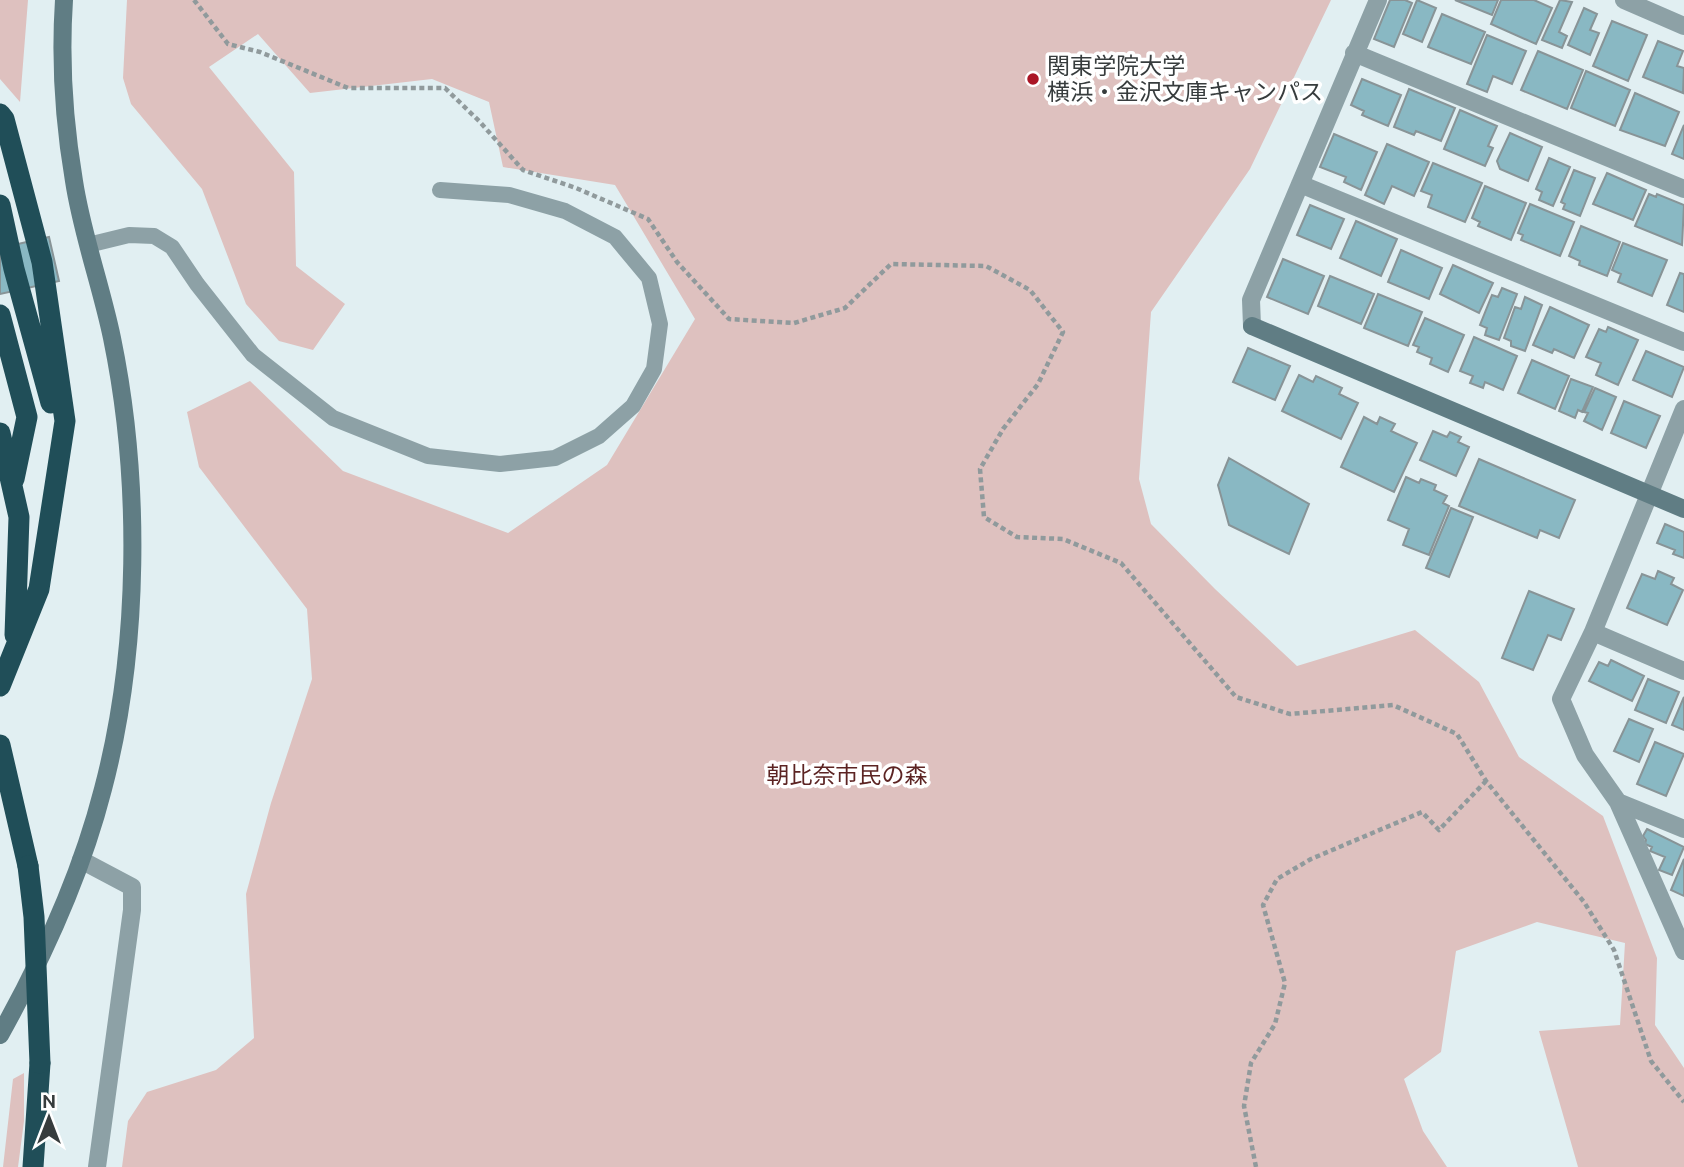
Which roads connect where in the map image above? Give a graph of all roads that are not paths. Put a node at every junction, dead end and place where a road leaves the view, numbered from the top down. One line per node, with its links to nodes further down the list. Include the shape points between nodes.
1 (64, 0): 11 (street, via 64,96 74,182)
2 (1378, 0): 5 (street)
3 (1624, 0): 4 (street)
4 (1684, 26)
5 (1354, 52): 7 (street); 8 (street)
6 (0, 114): 16 (highway, via 42,262 65,421)
7 (1300, 184): 13 (street); 18 (street, via 1251,300 1252,326)
8 (1684, 189)
9 (440, 190): 11 (lane, via 509,195 565,211 615,237 649,278 660,324 654,369 633,406 599,436 555,458 500,464 428,456 333,418 253,355 172,247 154,236 129,235)
10 (0, 205): 16 (highway)
11 (88, 245): 27 (street, via 112,338 132,510 130,610 121,699 104,788)
12 (0, 315): 17 (highway, via 27,417)
13 (1684, 342)
14 (1684, 409): 18 (street)
15 (0, 433): 17 (highway)
16 (62, 441): 21 (highway, via 39,589)
17 (12, 488): 21 (highway, via 19,517)
18 (1649, 494): 19 (street); 20 (street)
19 (1684, 509)
20 (1593, 632): 22 (street); 25 (street, via 1561,699 1585,755)
21 (14, 651): 23 (highway)
22 (1684, 671)
23 (0, 686)
24 (0, 745): 30 (highway, bridge, via 28,866 34,917 40,1063)
25 (1618, 802): 26 (street); 28 (street)
26 (1684, 829)
27 (81, 860): 29 (street, via 22,997); 31 (street, via 132,887)
28 (1684, 951)
29 (0, 1035)
30 (33, 1167)
31 (97, 1167)

